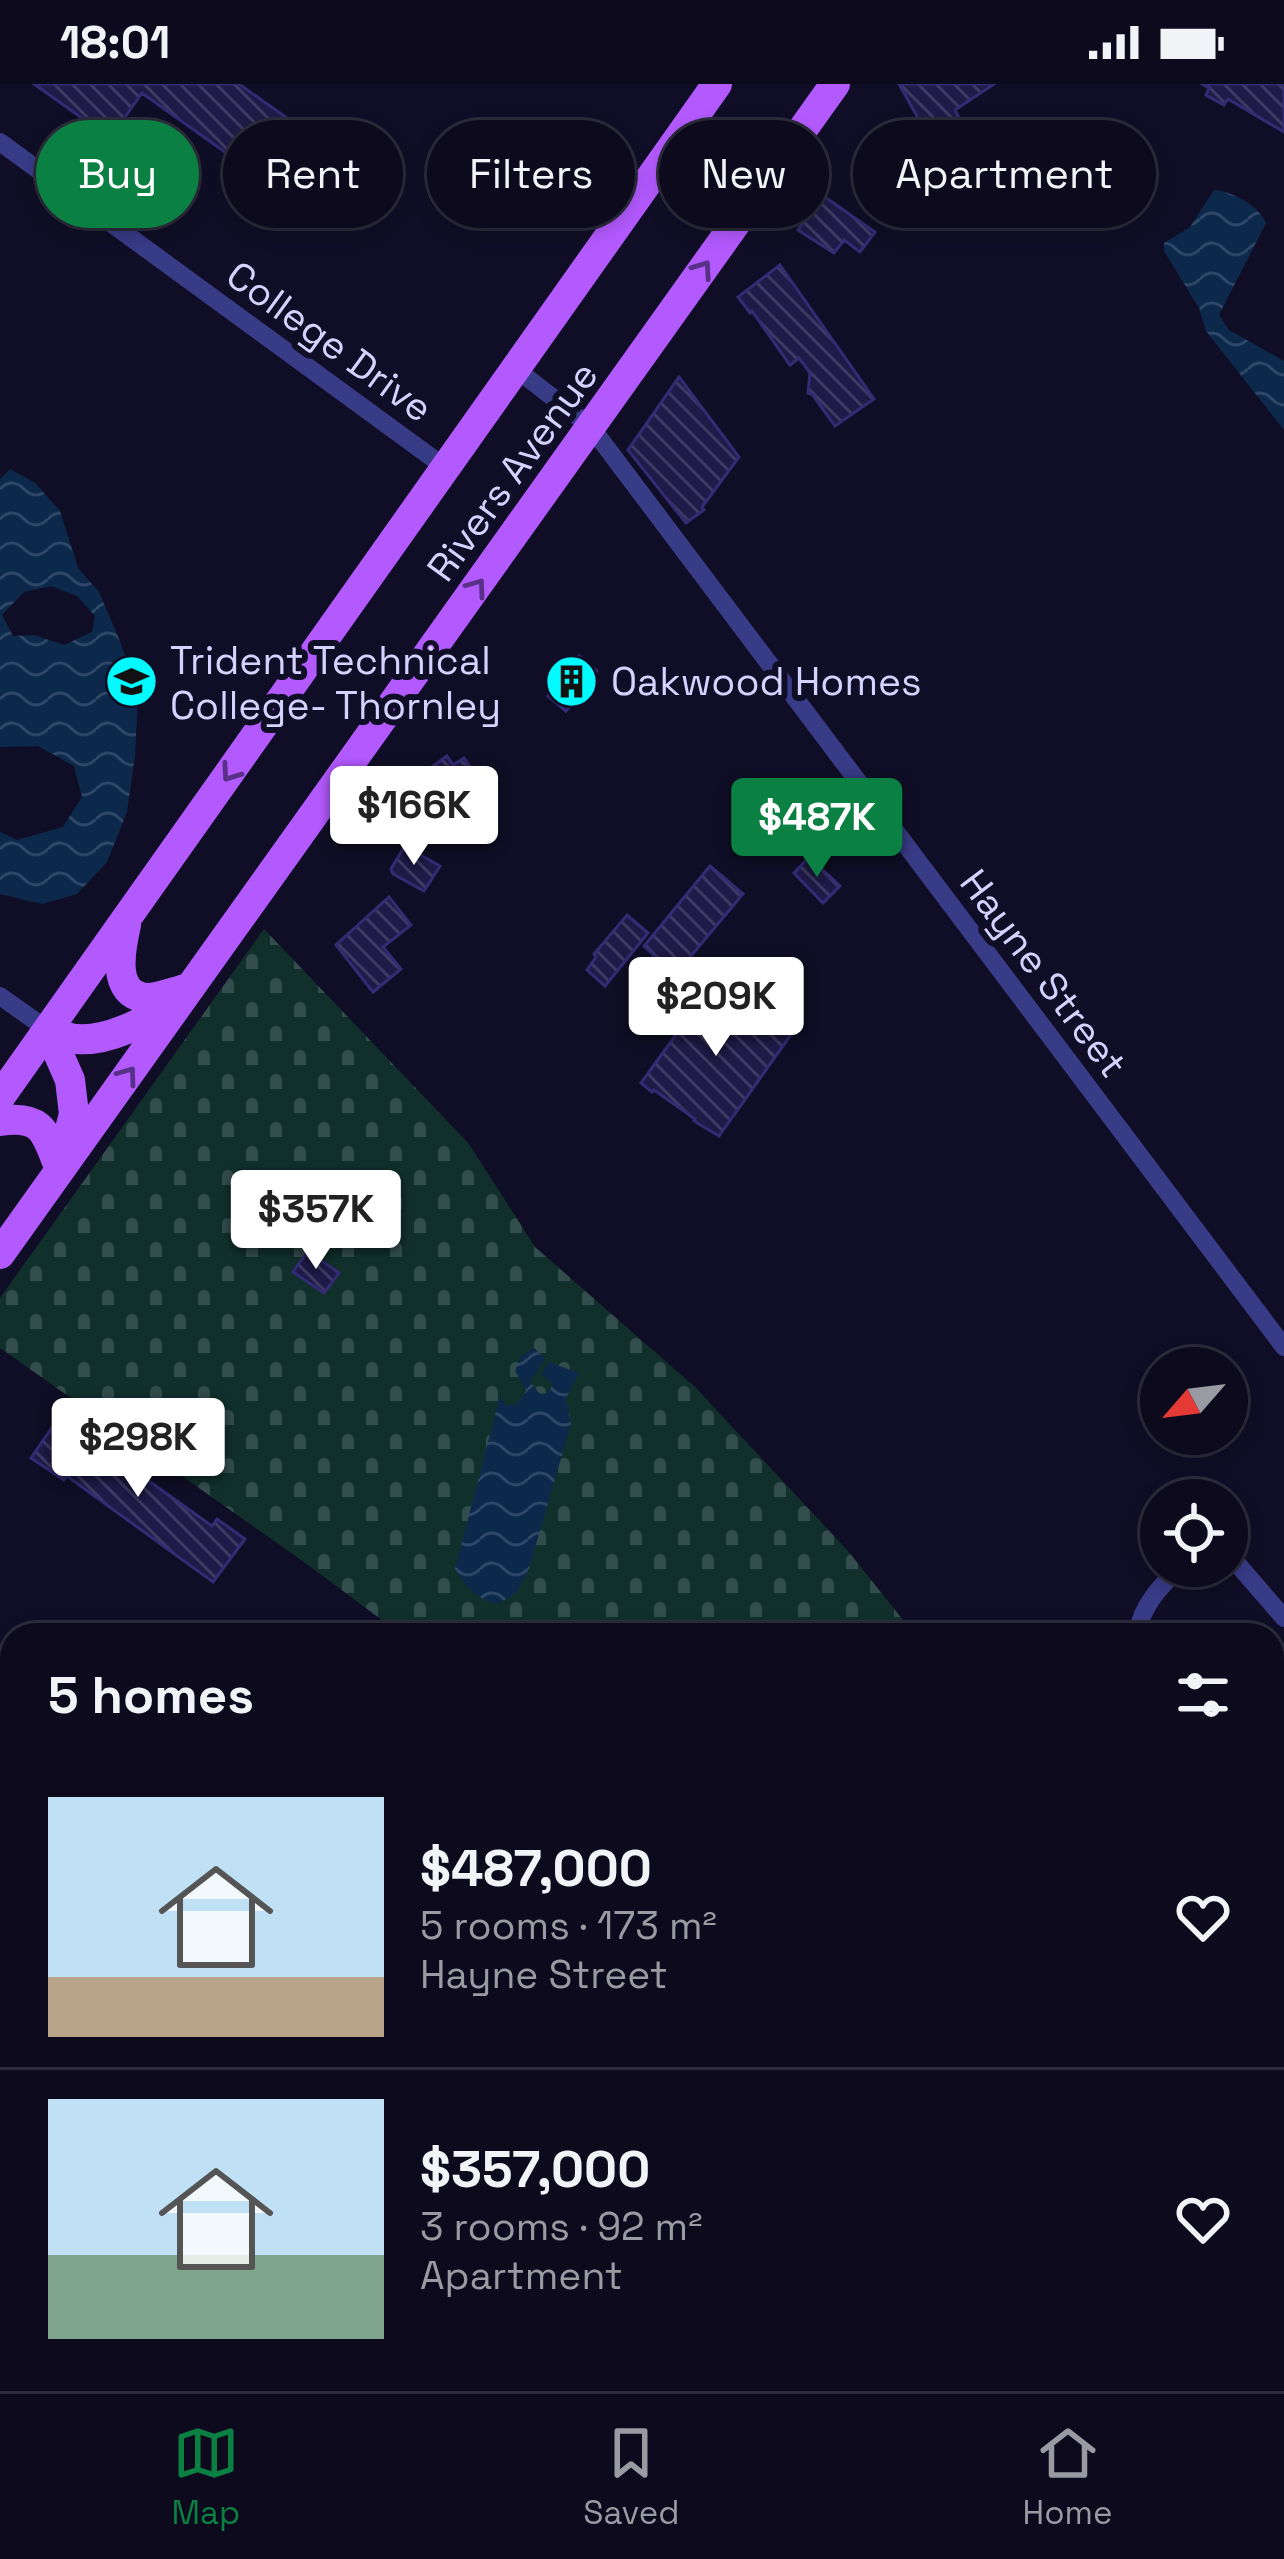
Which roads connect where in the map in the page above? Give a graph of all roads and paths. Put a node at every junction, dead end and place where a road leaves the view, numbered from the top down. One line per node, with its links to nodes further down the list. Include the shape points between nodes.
1 (718, 84): 4 (main road, Rivers Avenue)
2 (836, 84): 5 (main road, Rivers Avenue, one-way to 2)
3 (0, 142): 6 (street, College Drive)
4 (516, 369): 5 (street, Hayne Street); 6 (main road, Rivers Avenue)
5 (591, 428): 8 (main road, Rivers Avenue, one-way to 5); 15 (street, Hayne Street)
6 (446, 468): 7 (main road, Rivers Avenue, one-way to 7)
7 (127, 919): 8 (main road, via 119,965 131,990 151,998); 10 (main road, Rivers Avenue)
8 (186, 993): 10 (main road, via 140,1025 107,1035 78,1040); 13 (main road, Rivers Avenue, one-way to 8)
9 (0, 996): 10 (street)
10 (48, 1030): 11 (main road, Rivers Avenue); 13 (main road, via 70,1080 74,1114)
11 (0, 1097)
12 (0, 1121): 13 (main road, via 29,1120 44,1130)
13 (60, 1170): 14 (main road, Rivers Avenue)
14 (0, 1254)
15 (1284, 1347)
16 (1248, 1576): 18 (street)
17 (1159, 1587): 19 (street)
18 (1284, 1618)
19 (1139, 1623)

